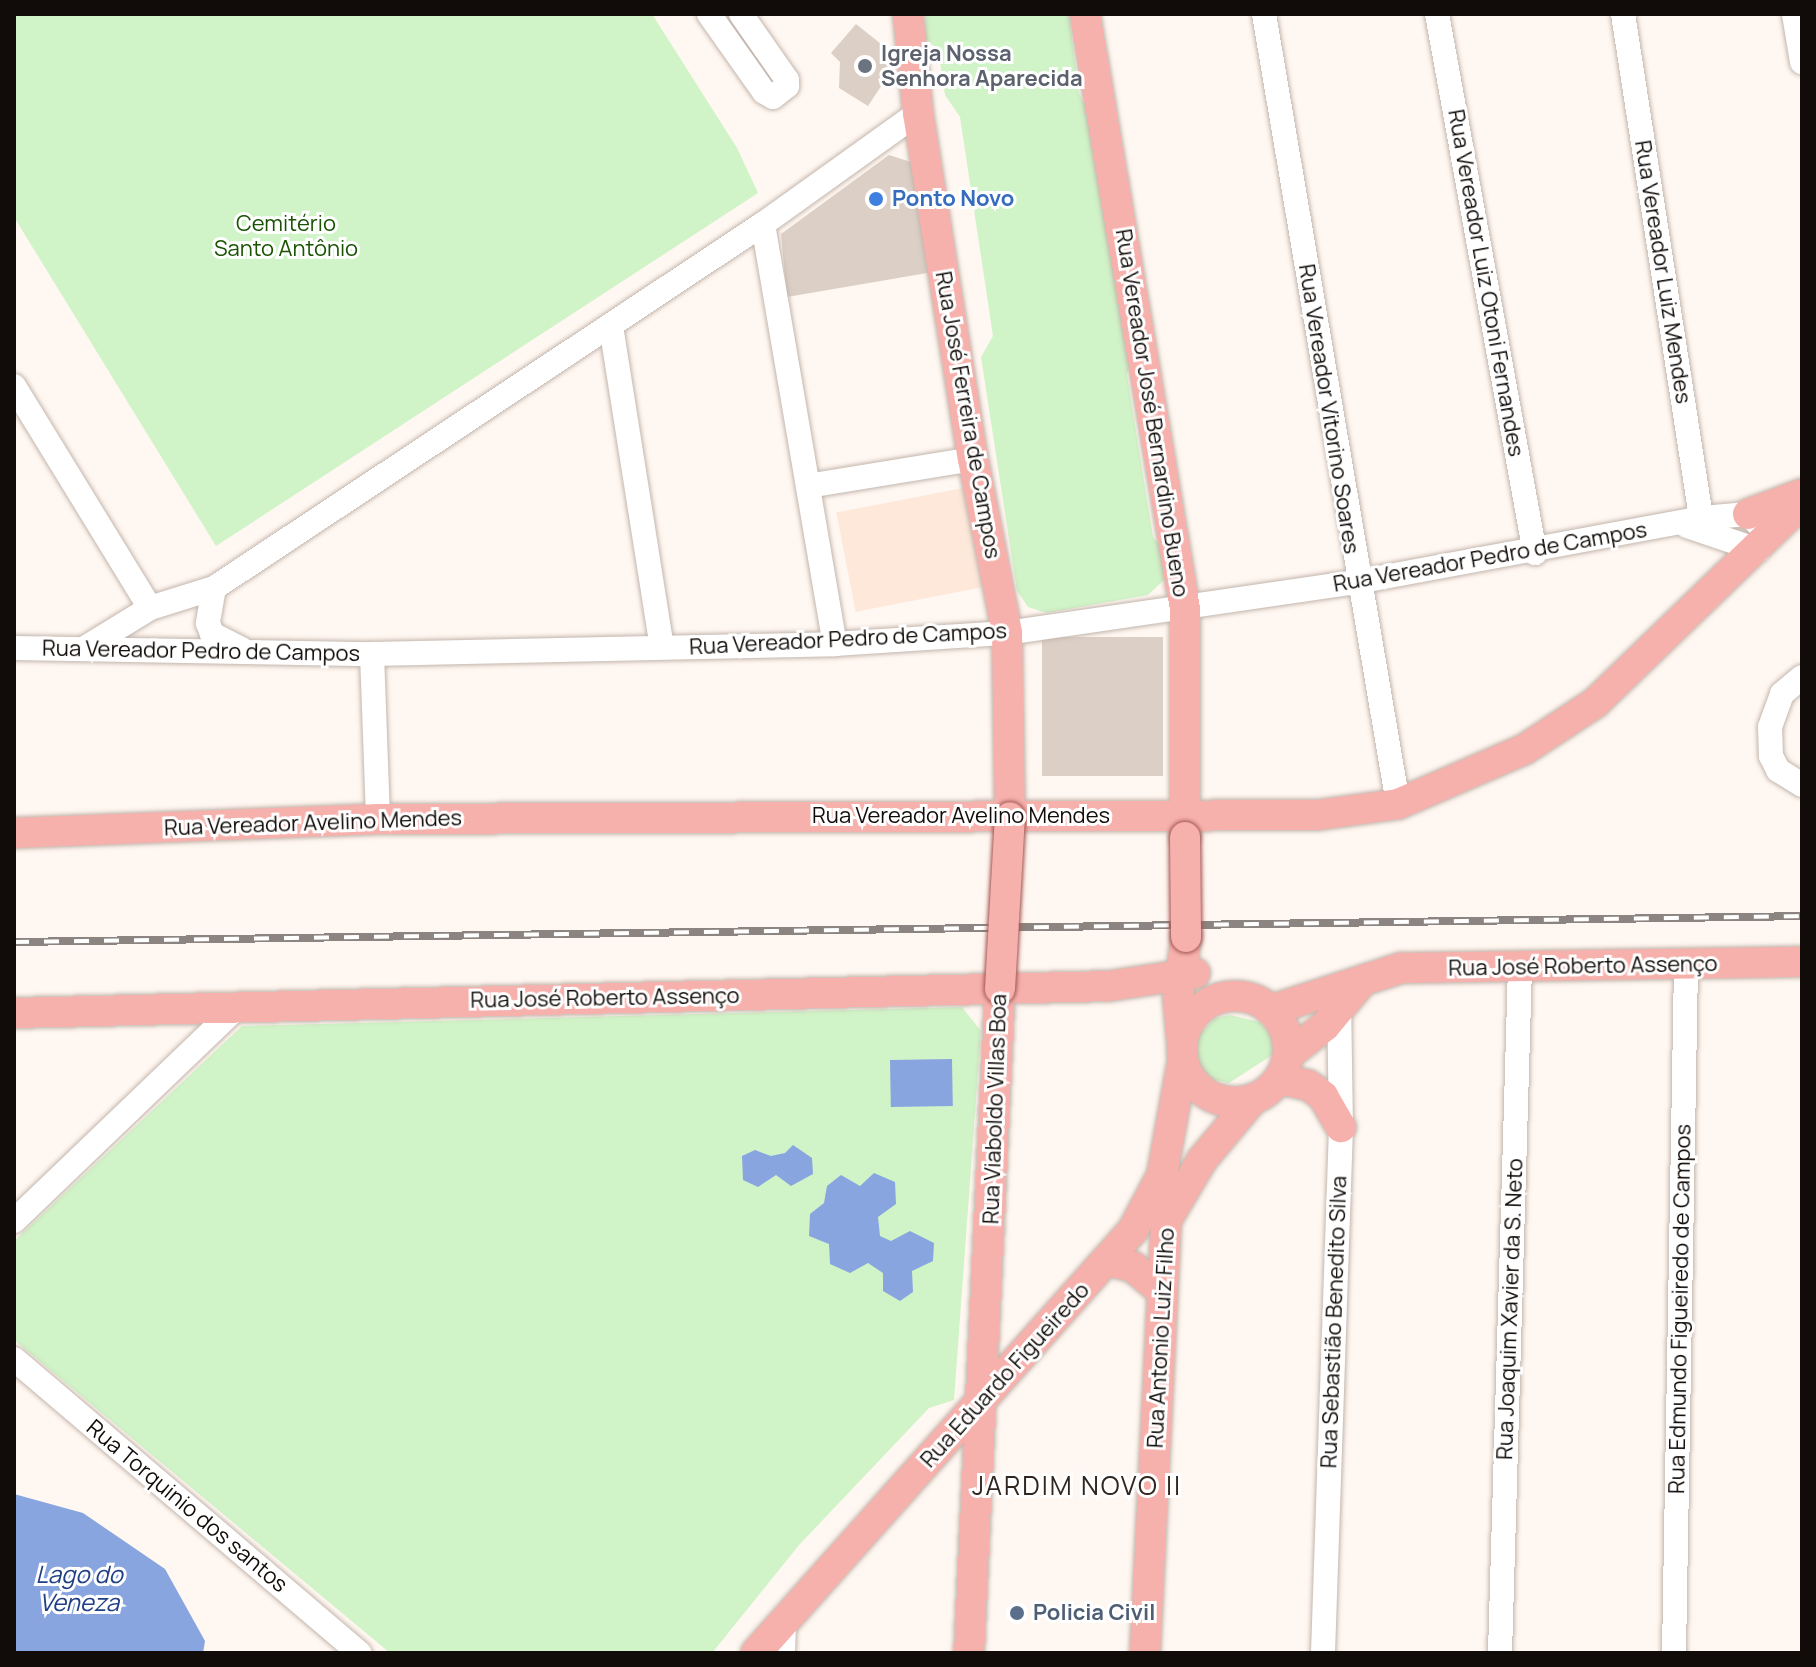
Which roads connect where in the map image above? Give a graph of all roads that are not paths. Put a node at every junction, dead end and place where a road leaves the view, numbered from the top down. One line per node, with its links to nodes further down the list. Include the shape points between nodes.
1 (709, 14): 2 (street, via 764,92 773,97 787,80)
2 (741, 14)
3 (908, 14): 10 (main road, Rua José Ferreira de Campos)
4 (1085, 14): 25 (main road, Rua Vereador José Bernardino Bueno)
5 (1264, 14): 22 (street, Rua Vereador Vitorino Soares)
6 (1437, 14): 21 (street, Rua Vereador Luiz Otoni Fernandes)
7 (1623, 14): 19 (street, Rua Vereador Luiz Mendes)
8 (1798, 28): 9 (street)
9 (1802, 62)
10 (918, 113): 11 (street); 14 (main road, Rua José Ferreira de Campos)
11 (763, 224): 12 (street); 15 (street)
12 (611, 326): 23 (street); 28 (street)
13 (14, 386): 24 (street)
14 (973, 459): 15 (street); 26 (main road, Rua José Ferreira de Campos)
15 (808, 486): 27 (street)
16 (1802, 494): 18 (main road)
17 (1802, 503): 20 (main road, Rua Vereador Avelino Mendes)
18 (1748, 514): 19 (street, Rua Vereador Pedro de Campos); 20 (street)
19 (1703, 524): 20 (street, Rua Vereador Pedro de Campos); 21 (street, Rua Vereador Pedro de Campos, via 1673,522)
20 (1764, 544): 35 (main road, Rua Vereador Avelino Mendes, via 1595,703 1525,749)
21 (1535, 553): 22 (street, Rua Vereador Pedro de Campos)
22 (1357, 582): 25 (street, Rua Vereador Pedro de Campos); 35 (street, Rua Vereador Vitorino Soares)
23 (214, 588): 24 (street); 31 (street, via 208,623 212,634)
24 (150, 608): 30 (street)
25 (1185, 609): 26 (street, Rua Vereador Pedro de Campos); 38 (main road, Rua Vereador José Bernardino Bueno)
26 (1007, 633): 27 (street, Rua Vereador Pedro de Campos); 36 (main road, Rua José Ferreira de Campos)
27 (835, 644): 28 (street, Rua Vereador Pedro de Campos)
28 (662, 647): 32 (street, Rua Vereador Pedro de Campos)
29 (14, 648): 30 (street, Rua Vereador Pedro de Campos)
30 (85, 648): 31 (street, Rua Vereador Pedro de Campos)
31 (243, 650): 32 (street, Rua Vereador Pedro de Campos)
32 (372, 654): 37 (street)
33 (1802, 677): 34 (street, via 1782,694 1770,727 1771,756 1778,770)
34 (1802, 785)
35 (1398, 804): 38 (main road, Rua Vereador Avelino Mendes)
36 (1010, 817): 37 (main road, Rua Vereador Avelino Mendes); 38 (main road, Rua Vereador Avelino Mendes); 44 (main road, Rua Viaboldo Villas Boa, bridge)
37 (378, 819): 39 (main road, Rua Vereador Avelino Mendes)
38 (1184, 826): 40 (main road, Rua Vereador José Bernardino Bueno, bridge)
39 (14, 833)
40 (1187, 958): 44 (main road, Rua José Roberto Assenço, via 1109,986); 45 (main road); 50 (main road, Rua Vereador José Bernardino Bueno)
41 (1802, 962): 43 (main road, Rua José Roberto Assenço)
42 (1520, 965): 43 (main road, Rua José Roberto Assenço); 46 (main road, Rua José Roberto Assenço, via 1401,968 1366,976); 66 (street, Rua Joaquim Xavier da S. Neto)
43 (1686, 965): 67 (street, Rua Edmundo Figueiredo de Campos)
44 (1000, 989): 47 (main road, Rua José Roberto Assenço); 58 (main road, Rua Viaboldo Villas Boa)
45 (1216, 999): 48 (main road, via 1248,997); 50 (main road, via 1194,1017)
46 (1339, 999): 48 (main road); 51 (main road, Rua José Roberto Assenço); 53 (street, Rua Sebastião Benedito Silva)
47 (237, 1007): 49 (main road, Rua José Roberto Assenço); 54 (street)
48 (1271, 1010): 51 (main road, via 1282,1023)
49 (14, 1013)
50 (1183, 1051): 52 (main road, via 1192,1081 1209,1096 1231,1103); 55 (main road, Rua Eduardo Figueiredo, via 1162,1175 1133,1230)
51 (1284, 1067): 52 (main road); 53 (main road, via 1323,1096)
52 (1253, 1099): 56 (main road, Rua Antonio Luiz Filho, via 1174,1200 1166,1221)
53 (1341, 1127): 65 (street, Rua Sebastião Benedito Silva)
54 (14, 1221)
55 (1108, 1261): 56 (main road, via 1133,1267); 58 (main road, Rua Eduardo Figueiredo)
56 (1159, 1289): 64 (main road, Rua Antonio Luiz Filho)
57 (14, 1359): 60 (street, Rua Torquinio dos santos)
58 (983, 1402): 59 (main road, Rua Eduardo Figueiredo); 63 (main road, Rua Viaboldo Villas Boa)
59 (784, 1620): 61 (main road, Rua Eduardo Figueiredo); 62 (street)
60 (360, 1653)
61 (756, 1653)
62 (783, 1653)
63 (969, 1653)
64 (1145, 1653)
65 (1323, 1653)
66 (1500, 1653)
67 (1674, 1653)

